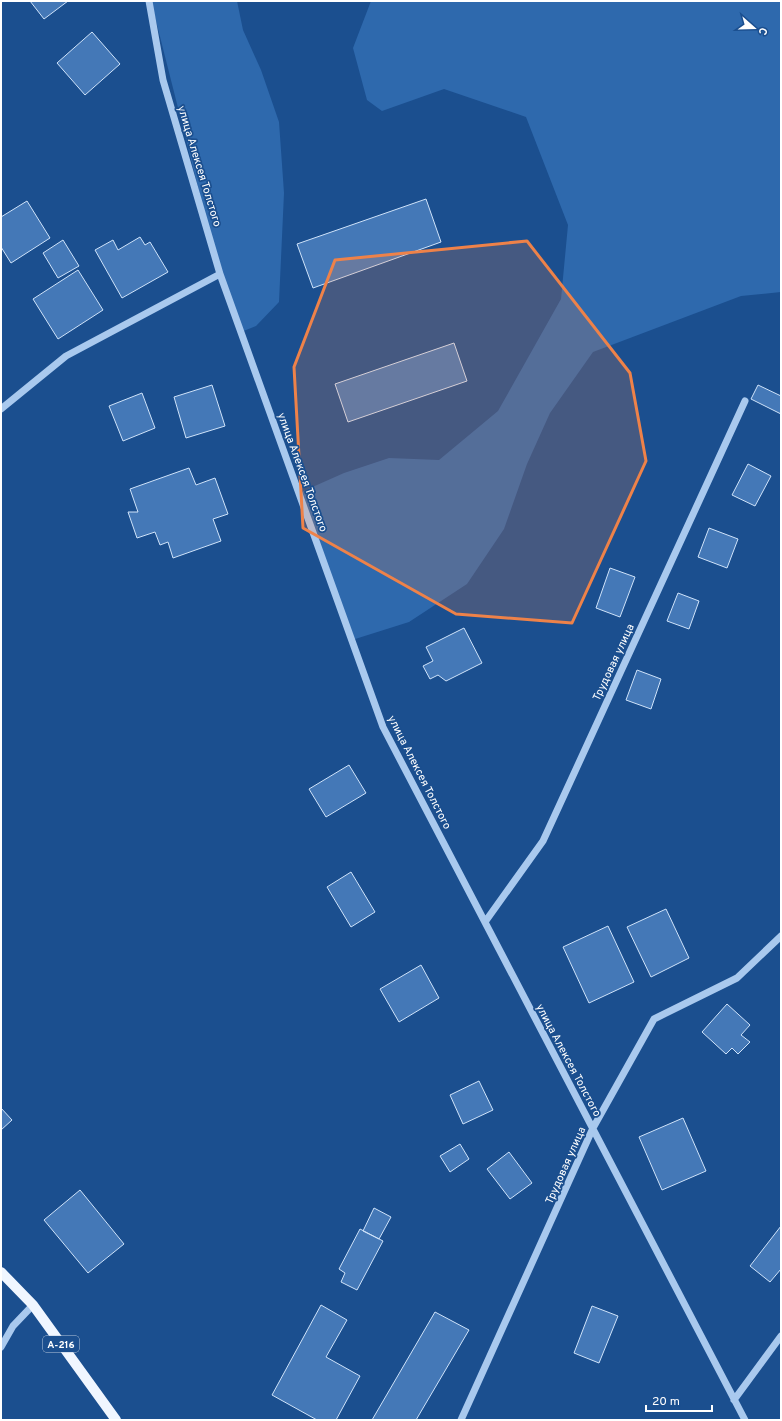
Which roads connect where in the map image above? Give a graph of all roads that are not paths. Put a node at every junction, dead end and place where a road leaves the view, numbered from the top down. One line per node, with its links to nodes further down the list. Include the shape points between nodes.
1 (149, 1): 2 (street, улица Алексея Толстого, via 163,80)
2 (220, 274): 4 (street, via 66,356); 5 (street, улица Алексея Толстого, via 383,727)
3 (745, 401): 5 (street, Трудовая улица, via 543,841)
4 (1, 409)
5 (485, 922): 7 (street, улица Алексея Толстого)
6 (781, 936): 7 (street, Трудовая улица, via 737,978 654,1019)
7 (593, 1128): 12 (street, улица Алексея Толстого); 14 (street, Трудовая улица)
8 (1, 1272): 9 (main road, А-216)
9 (33, 1305): 11 (street, via 13,1326); 13 (main road, А-216)
10 (781, 1336): 12 (street)
11 (1, 1346)
12 (734, 1400): 15 (street, улица Алексея Толстого)
13 (116, 1420)
14 (461, 1420)
15 (745, 1420)

